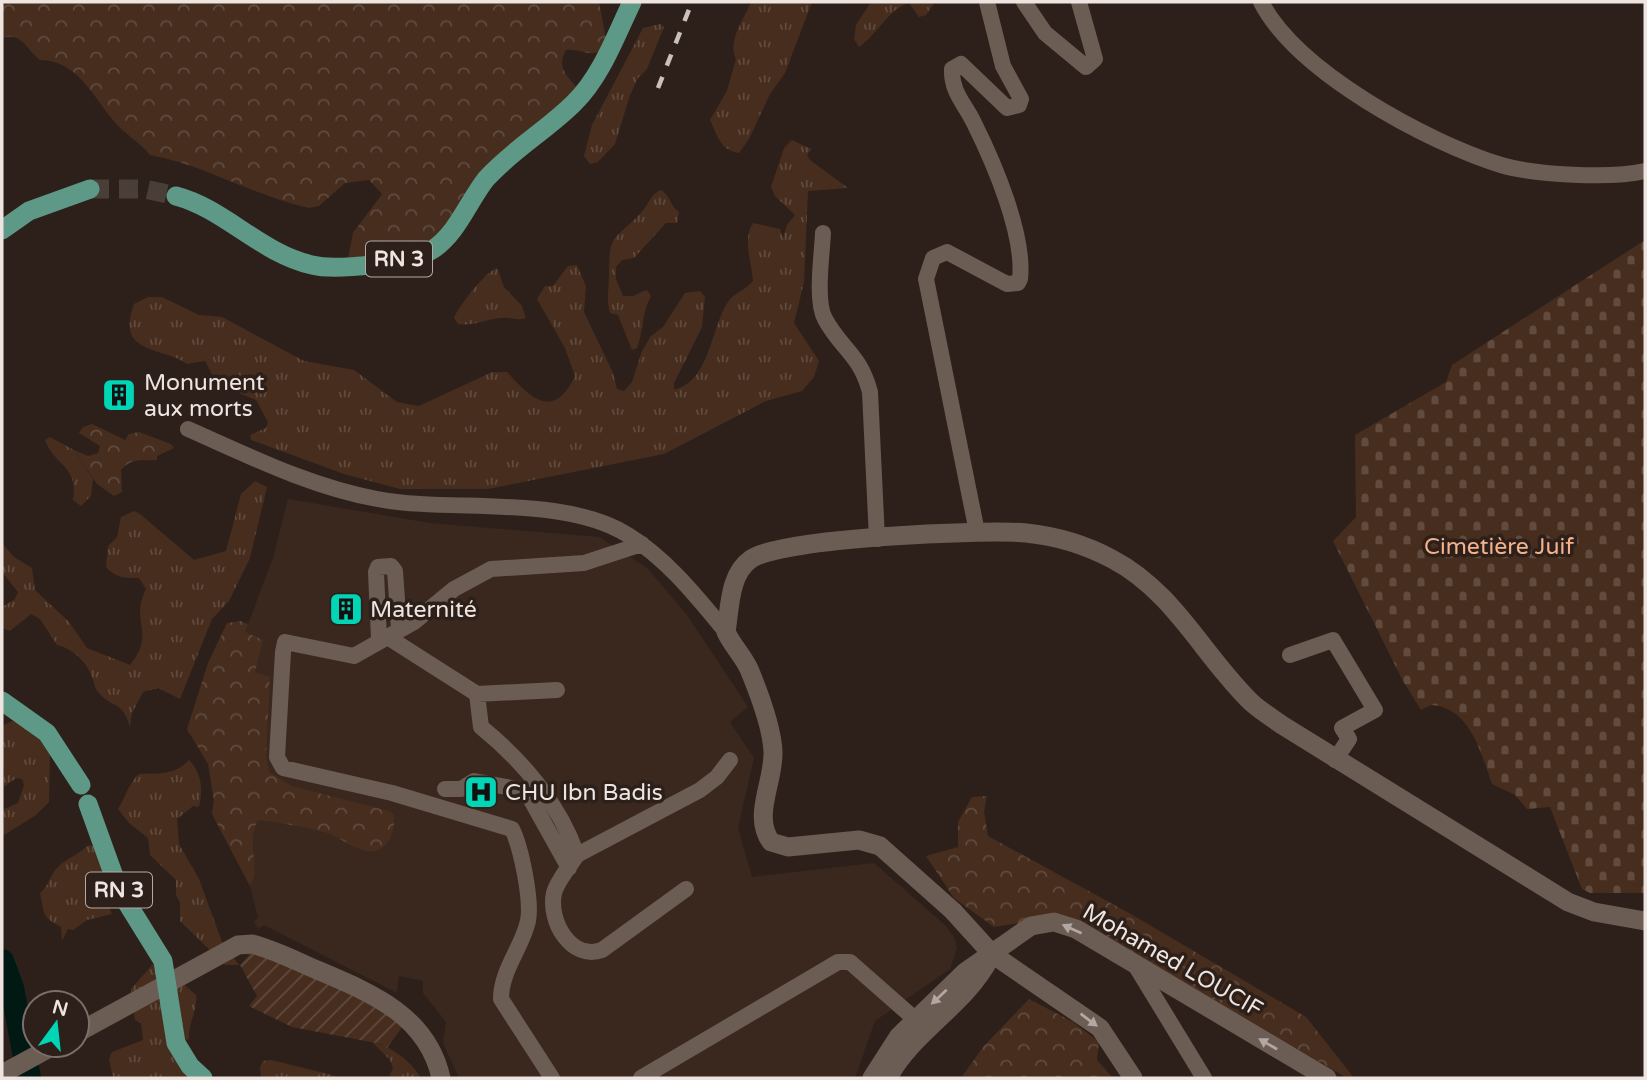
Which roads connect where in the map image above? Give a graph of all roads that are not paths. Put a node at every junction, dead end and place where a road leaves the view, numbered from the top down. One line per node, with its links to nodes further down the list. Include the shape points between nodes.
1 (632, 2): 8 (main road, RN 3, via 593,79 576,102 494,171 451,232 423,254 332,268 312,265 268,248 196,201)
2 (987, 2): 12 (street, via 1003,66 1021,99 1019,105 1007,108 961,64 952,69 953,88 997,177 1012,224 1020,279 1018,284 1007,284 947,252 933,258 926,279)
3 (1024, 2): 4 (street, via 1045,33 1086,67 1095,59)
4 (1079, 2)
5 (1261, 2): 6 (street, via 1284,32 1339,83 1388,115 1448,143 1503,166 1582,175)
6 (1645, 171)
7 (90, 189): 9 (main road, via 29,211)
8 (176, 195)
9 (2, 230)
10 (823, 233): 13 (street, via 820,308 864,371 870,391)
11 (188, 429): 14 (street, via 278,469 363,496 591,518)
12 (977, 532): 13 (main road); 22 (main road, via 1054,538 1128,568 1178,612 1252,702)
13 (877, 539): 15 (main road, via 796,546 751,559 734,582)
14 (642, 544): 15 (street); 16 (street, via 584,564 491,569)
15 (726, 632): 27 (main road, via 748,666 773,743 763,817 771,842 788,847 859,840 880,846 953,911)
16 (388, 635): 19 (street); 35 (street, via 354,656 285,642 276,757 283,768 392,793 512,829 529,909 501,986 501,999)
17 (1290, 655): 22 (street, via 1333,640 1375,710 1342,728 1349,739)
18 (557, 690): 19 (street)
19 (477, 694): 24 (street, via 481,727 508,749 555,808)
20 (2, 701): 33 (main road, RN 3, via 47,733 85,794 111,872 166,969 176,1043)
21 (730, 760): 24 (street, via 700,790)
22 (1335, 760): 26 (main road, via 1568,902)
23 (445, 789): 24 (street, via 461,789 474,781 517,789 530,799)
24 (573, 862): 25 (street, via 554,891 553,907 568,942 582,951 602,950)
25 (685, 889)
26 (1645, 921)
27 (992, 954): 28 (main road, Mohamed LOUCIF, one-way to 27, via 1076,929 1054,922 1031,926); 30 (main road, Mohamed LOUCIF, via 965,972); 39 (main road, one-way to 39, via 1100,1028)
28 (1137, 968): 40 (street); 41 (main road, Mohamed LOUCIF, one-way to 28)
29 (91, 1025): 34 (main road, via 238,945 261,946 384,999 424,1037)
30 (925, 1028): 36 (street, via 850,962 838,962); 37 (main road, via 890,1047); 38 (main road)
31 (29, 1059): 32 (main road)
32 (2, 1074)
33 (203, 1078)
34 (441, 1078)
35 (552, 1078)
36 (641, 1078)
37 (872, 1078)
38 (888, 1078)
39 (1133, 1078)
40 (1204, 1078)
41 (1327, 1078)

